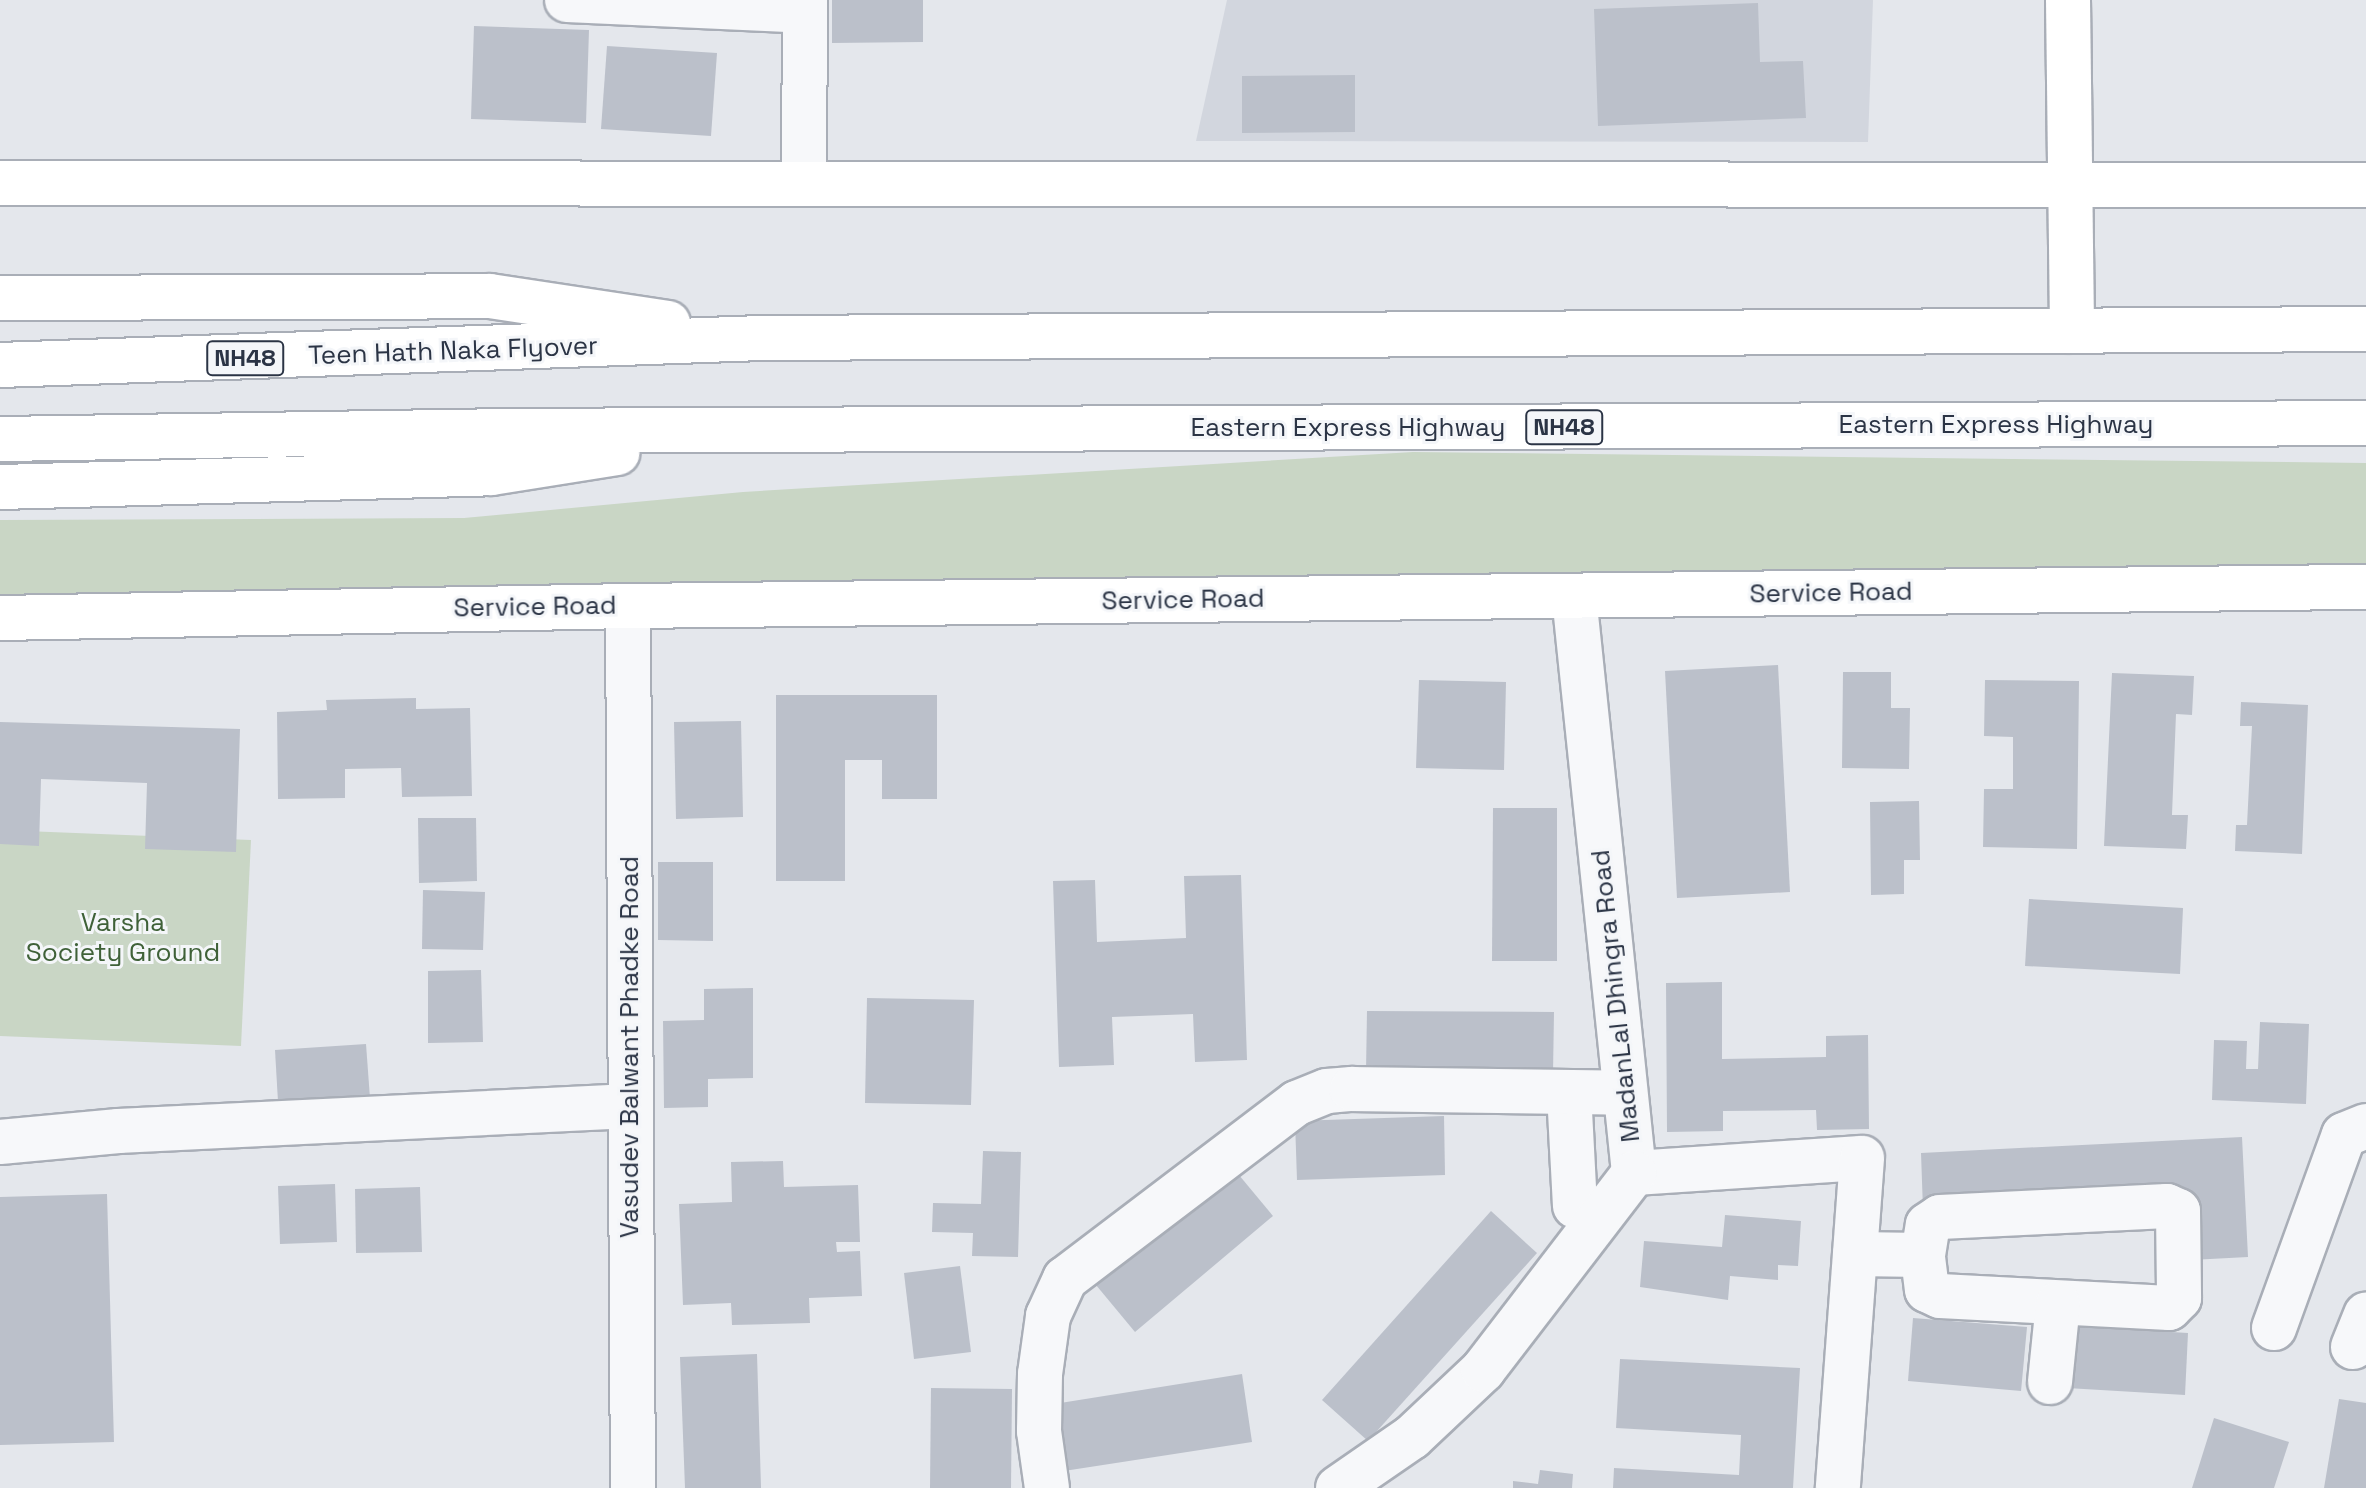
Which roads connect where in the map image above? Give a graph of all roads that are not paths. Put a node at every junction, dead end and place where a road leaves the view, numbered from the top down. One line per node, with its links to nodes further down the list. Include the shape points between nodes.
1 (567, 0): 3 (street)
2 (2068, 0): 6 (main road)
3 (805, 5): 5 (street)
4 (0, 183): 5 (main road)
5 (804, 184): 6 (main road)
6 (2071, 184): 7 (main road); 10 (main road)
7 (2366, 185)
8 (0, 298): 11 (main road, via 490,296)
9 (2366, 329): 10 (main road, NH48)
10 (2072, 331): 11 (main road, NH48)
11 (762, 338): 12 (main road, Teen Hath Naka Flyover / NH48)
12 (0, 365)
13 (2366, 423): 14 (main road, Eastern Express Highway / NH48)
14 (762, 432): 15 (main road, NH48); 16 (main road, via 491,473)
15 (0, 439)
16 (0, 487)
17 (2366, 587): 18 (main road, Service Road)
18 (1574, 596): 19 (main road, Service Road); 22 (street, MadanLal Dhingra Road)
19 (628, 606): 20 (main road, Service Road); 23 (street, Vasudev Balwant Phadke Road)
20 (0, 618)
21 (1569, 1092): 22 (street); 27 (street); 34 (street, via 1327,1091 1297,1103 1114,1237 1065,1279 1048,1316 1039,1431)
22 (1625, 1093): 26 (street, MadanLal Dhingra Road)
23 (630, 1106): 25 (street, via 118,1131); 33 (street, Vasudev Balwant Phadke Road)
24 (2363, 1122): 31 (street, via 2344,1135)
25 (0, 1142)
26 (1634, 1173): 28 (street, MadanLal Dhingra Road, via 1862,1158); 35 (street, via 1483,1370 1412,1437)
27 (1575, 1206)
28 (1855, 1254): 29 (street); 36 (street, MadanLal Dhingra Road)
29 (1923, 1255): 30 (street, via 1927,1290 1940,1296); 30 (street, via 1928,1225 1940,1217 2167,1206 2178,1211 2179,1298 2169,1308)
30 (2058, 1303): 32 (street)
31 (2274, 1328)
32 (2050, 1382)
33 (633, 1488)
34 (1047, 1488)
35 (1338, 1488)
36 (1838, 1488)

